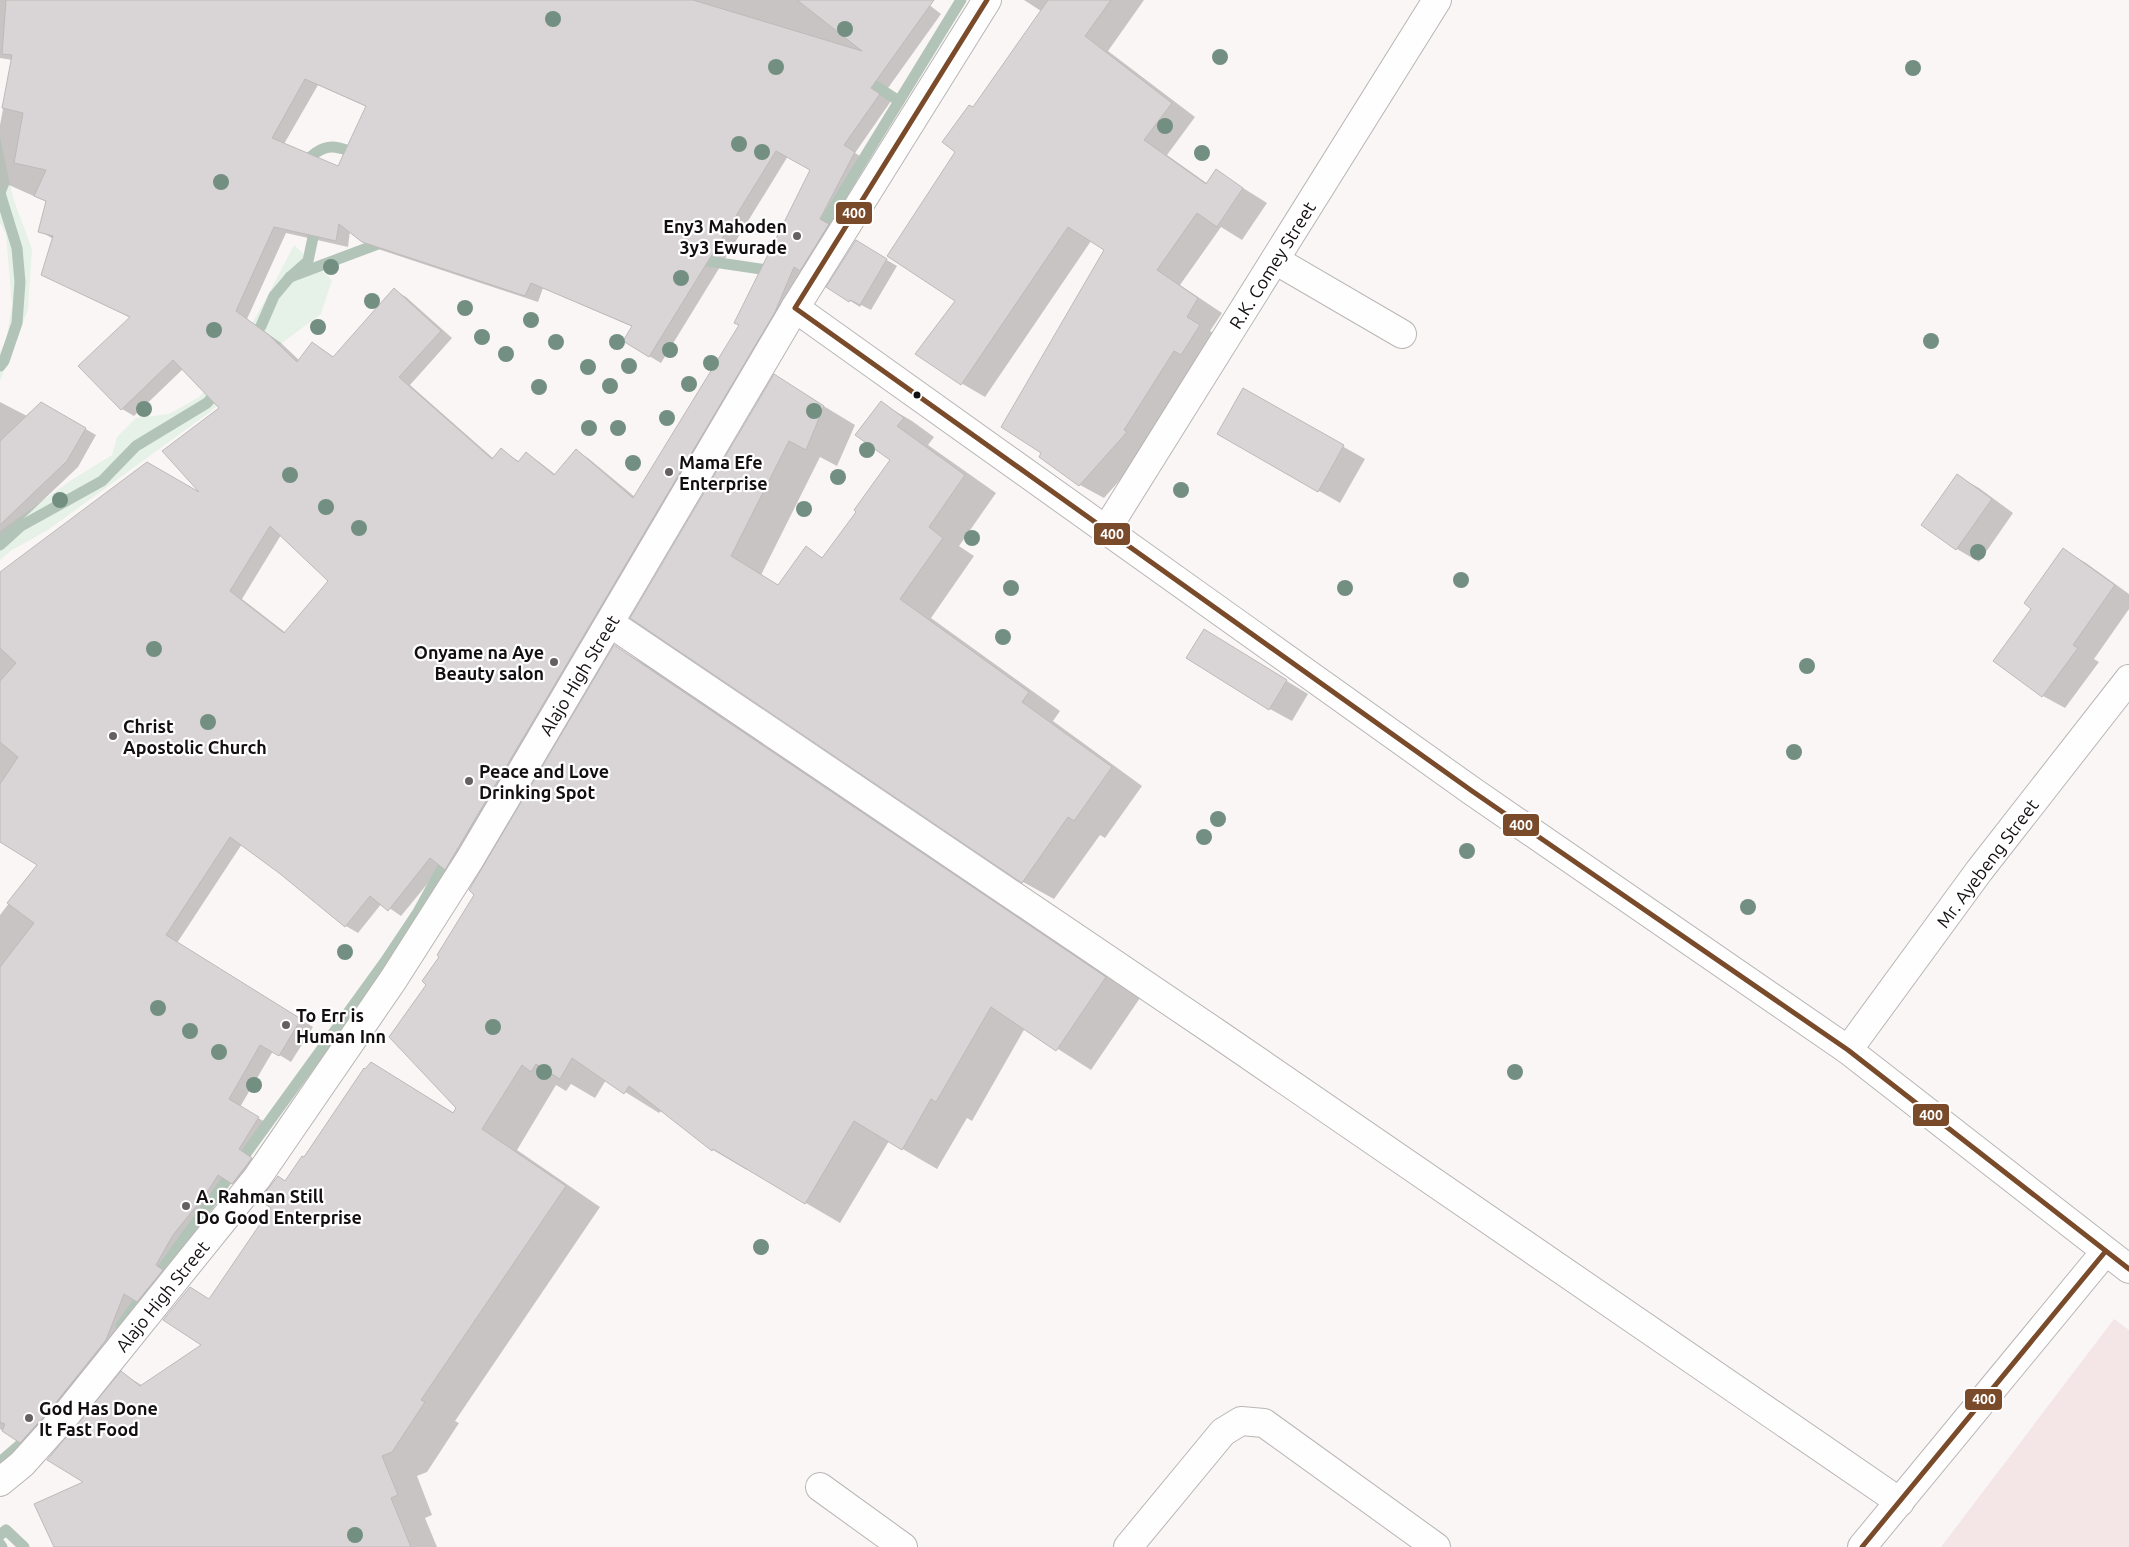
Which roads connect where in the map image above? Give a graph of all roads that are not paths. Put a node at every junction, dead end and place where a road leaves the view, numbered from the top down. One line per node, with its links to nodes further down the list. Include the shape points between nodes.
1 (987, 0): 4 (street, Alajo High Street)
2 (1437, 0): 3 (street, R.K. Comey Street)
3 (1275, 260): 5 (street); 6 (street, R.K. Comey Street)
4 (795, 308): 6 (street); 7 (street, Alajo High Street)
5 (1402, 334)
6 (1106, 530): 9 (street, via 1472,791)
7 (610, 623): 12 (street, Alajo High Street, via 470,860 393,980 257,1178 66,1415 22,1464); 14 (street, via 1218,1034)
8 (2127, 685): 9 (street, Mr. Ayebeng Street, via 1978,872)
9 (1848, 1050): 10 (street)
10 (2105, 1252): 11 (street); 14 (street)
11 (2129, 1269)
12 (0, 1482)
13 (820, 1487): 15 (street)
14 (1900, 1502): 18 (street)
15 (903, 1547)
16 (1128, 1547): 17 (street, via 1223,1432 1241,1422 1264,1423)
17 (1436, 1547)
18 (1862, 1547)

